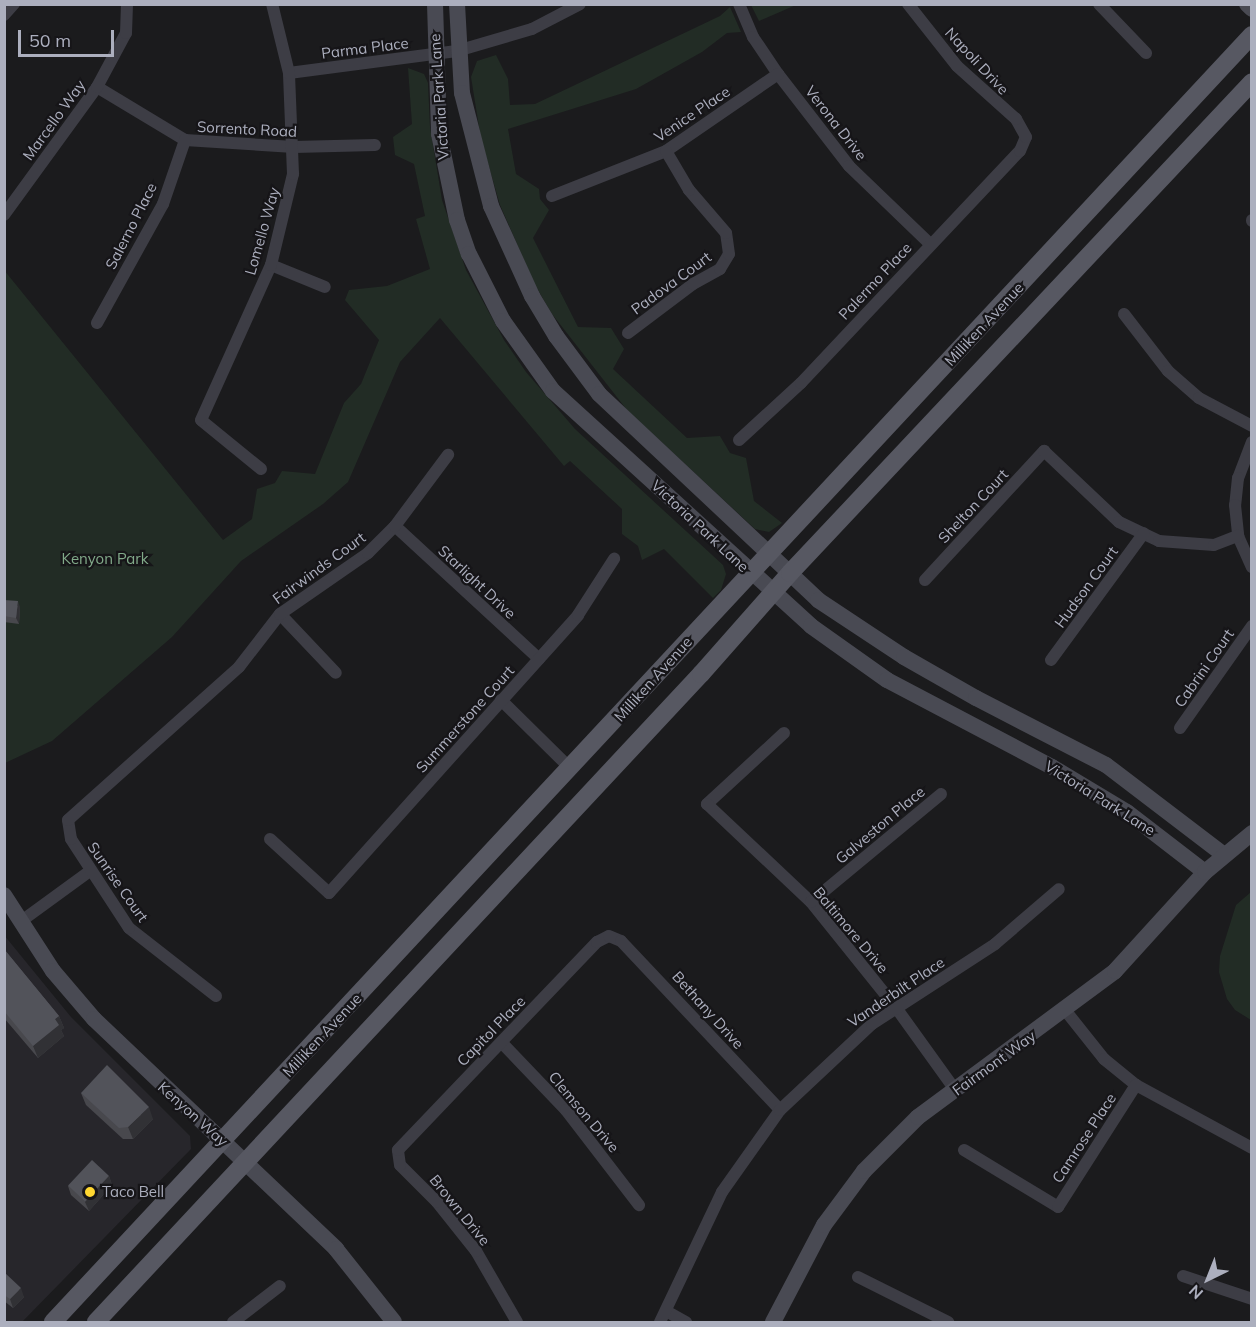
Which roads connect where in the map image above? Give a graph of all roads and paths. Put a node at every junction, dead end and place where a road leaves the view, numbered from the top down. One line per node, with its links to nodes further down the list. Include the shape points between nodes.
1 (14, 4): 12 (street)
2 (127, 4): 20 (street, Marcello Way, via 126,33)
3 (435, 4): 16 (street, Victoria Park Lane)
4 (457, 4): 14 (street, Victoria Park Lane)
5 (580, 4): 14 (street, Parma Place, via 532,29)
6 (739, 4): 18 (street, Verona Drive, via 753,37)
7 (908, 4): 21 (street, Napoli Drive, via 957,66 1016,119)
8 (1099, 4): 15 (street)
9 (1247, 4): 11 (street)
10 (273, 5): 17 (street, Lomello Way)
11 (1251, 9)
12 (4, 15)
13 (1251, 35): 42 (main road, Milliken Avenue)
14 (457, 51): 16 (street, Parma Place); 42 (street, Victoria Park Lane, via 470,134 491,207 510,254 556,336 625,422)
15 (1146, 53)
16 (435, 54): 17 (street, Parma Place); 45 (street, Victoria Park Lane, via 439,134 448,189 469,254 503,321 553,391)
17 (289, 73): 24 (street, Lomello Way)
18 (778, 74): 25 (street, Venice Place); 28 (street, Verona Drive, via 849,166)
19 (1251, 82): 46 (main road, Milliken Avenue)
20 (97, 87): 22 (street, Sorrento Road); 27 (street, Marcello Way)
21 (1026, 137): 28 (street, Palermo Place, via 1020,151)
22 (185, 140): 24 (street, Sorrento Road); 32 (street, Salerno Place, via 163,204)
23 (375, 145): 24 (street, Sorrento Road)
24 (294, 147): 29 (street, Lomello Way, via 285,219)
25 (666, 151): 26 (street, Venice Place); 33 (street, Padova Court, via 695,198 726,233 729,254 720,269 685,289)
26 (552, 196)
27 (4, 215)
28 (930, 244): 35 (street, Palermo Place, via 801,384)
29 (271, 265): 30 (street); 38 (street, Lomello Way, via 201,420)
30 (325, 287)
31 (1124, 314): 34 (street, via 1168,371 1199,398)
32 (97, 323)
33 (628, 333)
34 (1251, 426)
35 (739, 440)
36 (1251, 442): 41 (street, via 1238,478 1234,505)
37 (448, 455): 39 (street, Fairwinds Court)
38 (261, 469)
39 (394, 526): 49 (street, Fairwinds Court, via 368,553); 51 (street, Starlight Drive)
40 (1144, 533): 41 (street, via 1159,541 1214,545); 47 (street, Shelton Court, via 1119,522 1044,451); 52 (street, Hudson Court)
41 (1238, 536): 44 (street)
42 (768, 552): 45 (main road, Milliken Avenue); 46 (street, Victoria Park Lane)
43 (614, 559): 51 (street, Summerstone Court, via 578,615)
44 (1251, 567)
45 (750, 572): 48 (street, Victoria Park Lane); 57 (main road, Milliken Avenue)
46 (790, 573): 48 (main road, Milliken Avenue); 62 (street, Victoria Park Lane, via 818,600 904,657 1106,765)
47 (925, 580)
48 (773, 592): 64 (street, Victoria Park Lane, via 811,626 887,680 1053,766 1147,825); 81 (main road, Milliken Avenue)
49 (280, 614): 53 (street); 59 (street, Fairwinds Court, via 239,667)
50 (1251, 626): 55 (street, Cabrini Court)
51 (539, 659): 54 (street, Summerstone Court)
52 (1051, 660)
53 (336, 673)
54 (501, 700): 57 (street); 61 (street, Summerstone Court, via 329,893)
55 (1180, 728)
56 (784, 733): 67 (street, Baltimore Drive, via 707,804)
57 (571, 769): 77 (main road, Milliken Avenue)
58 (941, 794): 67 (street, Galveston Place)
59 (68, 820): 63 (street, Sunrise Court, via 70,838)
60 (1251, 833): 62 (street, Fairmont Way)
61 (270, 838)
62 (1223, 854): 64 (street, Fairmont Way)
63 (90, 871): 68 (street); 70 (street, Sunrise Court, via 129,928)
64 (1205, 872): 72 (street, Fairmont Way, via 1115,971)
65 (1059, 889): 71 (street, Vanderbilt Place, via 995,944)
66 (4, 895): 68 (street, Kenyon Way)
67 (811, 902): 71 (street, Baltimore Drive)
68 (20, 922): 77 (street, Kenyon Way, via 53,971 94,1019)
69 (609, 936): 73 (street, Capitol Place, via 586,952); 76 (street, Bethany Drive, via 621,941 690,1010)
70 (216, 996)
71 (897, 1009): 75 (street, Baltimore Drive); 76 (street, Vanderbilt Place, via 831,1058)
72 (1065, 1010): 74 (street, via 1104,1059); 75 (street, Fairmont Way)
73 (502, 1042): 79 (street, Capitol Place); 82 (street, Clemson Drive, via 566,1110)
74 (1136, 1084): 78 (street); 80 (street, Camrose Place, via 1058,1207)
75 (956, 1090): 94 (street, Fairmont Way, via 918,1117 864,1171 824,1225)
76 (780, 1110): 87 (street, Vanderbilt Place, via 722,1192)
77 (223, 1141): 81 (street, Kenyon Way); 88 (main road, Milliken Avenue)
78 (1251, 1148)
79 (398, 1150): 92 (street, Brown Drive, via 400,1166 437,1202 476,1251)
80 (964, 1150)
81 (246, 1162): 89 (main road, Milliken Avenue); 91 (street, Kenyon Way, via 336,1249)
82 (639, 1205)
83 (1183, 1276): 86 (street)
84 (858, 1277): 95 (street)
85 (280, 1286): 90 (street)
86 (1251, 1299)
87 (663, 1317): 93 (street)
88 (52, 1323)
89 (96, 1323)
90 (233, 1323)
91 (394, 1323)
92 (517, 1323)
93 (686, 1323)
94 (773, 1323)
95 (948, 1323)

